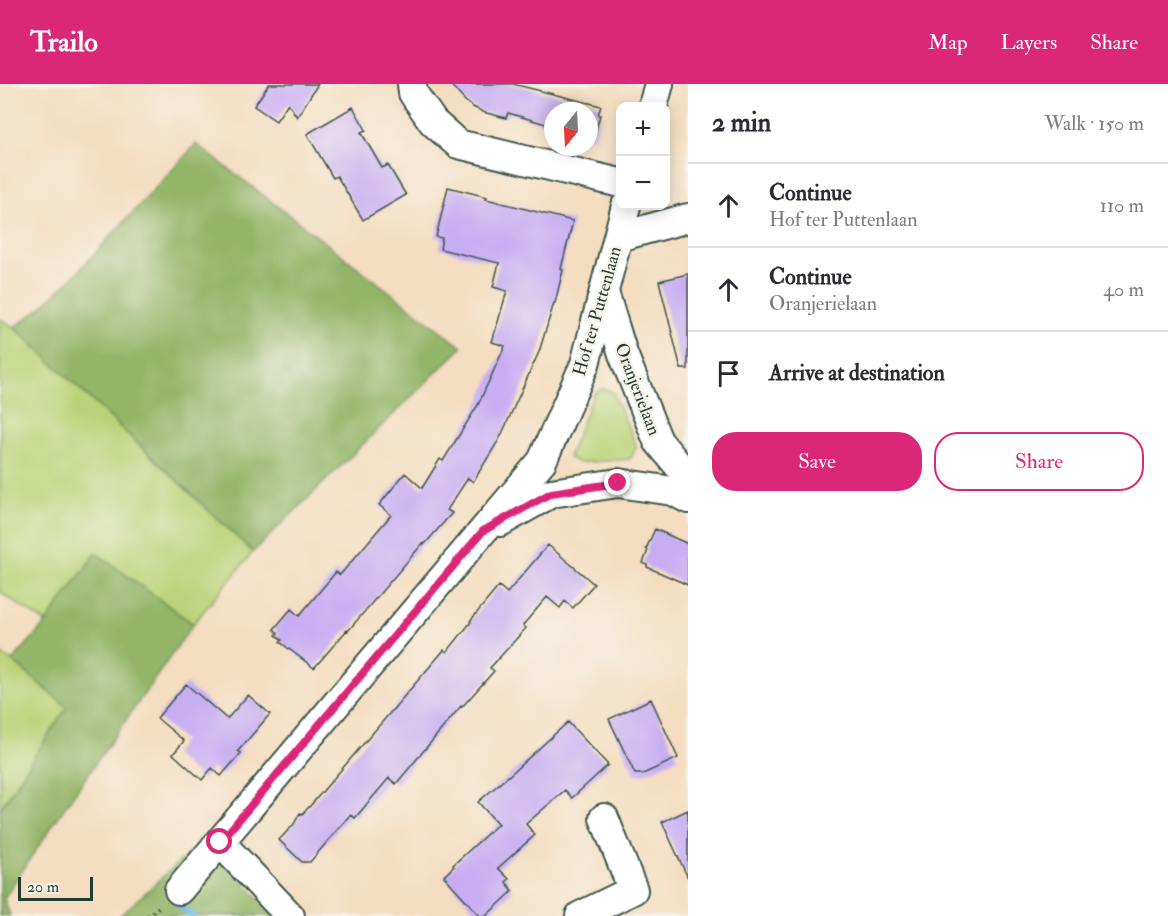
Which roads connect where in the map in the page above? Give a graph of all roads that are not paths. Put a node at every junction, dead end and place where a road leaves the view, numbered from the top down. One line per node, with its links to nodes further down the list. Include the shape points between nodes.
1 (412, 84): 4 (street, via 413,93 433,122 458,144)
2 (659, 84): 3 (street)
3 (653, 102)
4 (616, 182)
5 (625, 210): 7 (street, Hof ter Puttenlaan)
6 (688, 218): 7 (street)
7 (618, 237): 8 (street, Hof ter Puttenlaan)
8 (604, 292): 9 (street, Oranjerielaan, via 623,354 658,441); 11 (street, Hof ter Puttenlaan, via 585,363 542,461)
9 (688, 477)
10 (688, 499): 11 (street, via 673,491 618,483 551,493)
11 (483, 531): 13 (street, Hof ter Puttenlaan)
12 (604, 818): 16 (street, via 633,890)
13 (220, 842): 14 (street, Hof ter Puttenlaan); 15 (street)
14 (179, 890)
15 (290, 916)
16 (580, 916)

